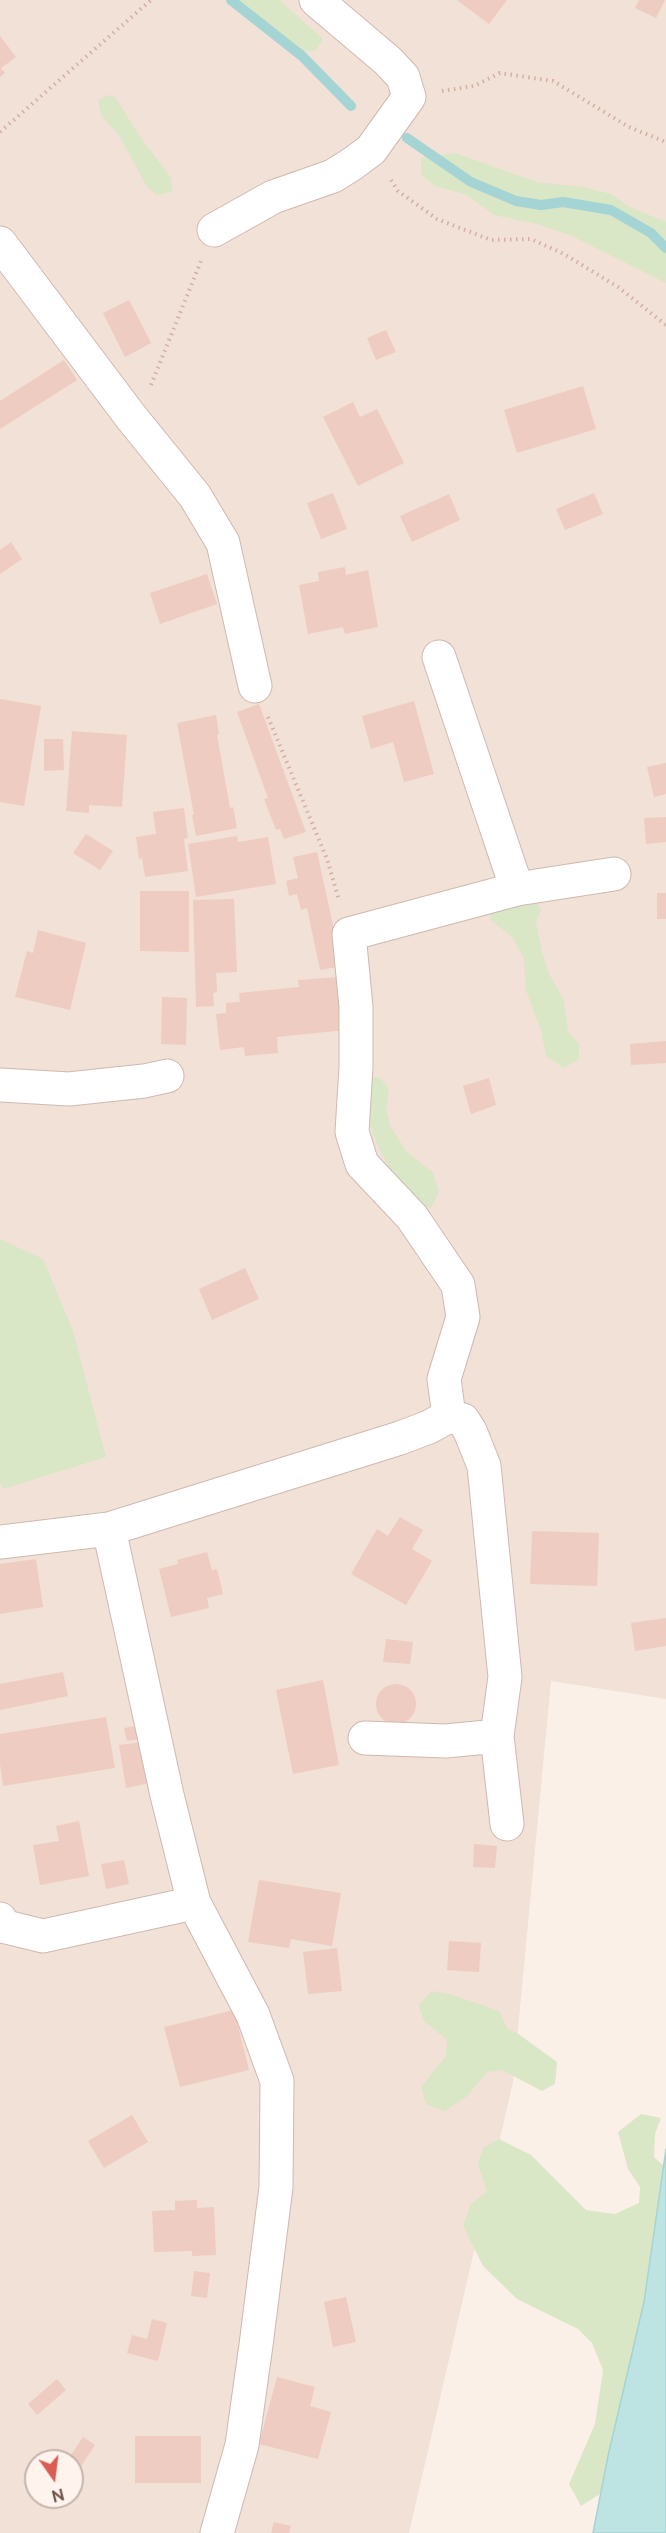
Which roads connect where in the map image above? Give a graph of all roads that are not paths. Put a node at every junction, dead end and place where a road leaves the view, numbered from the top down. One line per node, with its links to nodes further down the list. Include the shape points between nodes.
1 (316, 0): 2 (street, via 403,77 409,97 371,150 333,176 273,197)
2 (214, 230)
3 (0, 243): 5 (street, via 195,496 223,543)
4 (439, 657): 7 (street)
5 (255, 686)
6 (614, 874): 7 (street)
7 (517, 889): 10 (street, via 349,934 356,1007 352,1132 362,1164 412,1217 458,1285 463,1317 444,1379)
8 (167, 1076): 9 (street, via 69,1089)
9 (0, 1085)
10 (449, 1416): 11 (street, via 400,1438); 13 (street, via 463,1420 484,1466 505,1677)
11 (110, 1530): 12 (street); 16 (street)
12 (0, 1542)
13 (497, 1736): 14 (street, via 446,1741); 15 (street)
14 (365, 1738)
15 (507, 1824)
16 (194, 1904): 17 (street, via 43,1936 2,1926); 18 (street, via 253,2015 277,2081 276,2187 256,2345 242,2445)
17 (0, 1919)
18 (217, 2533)

